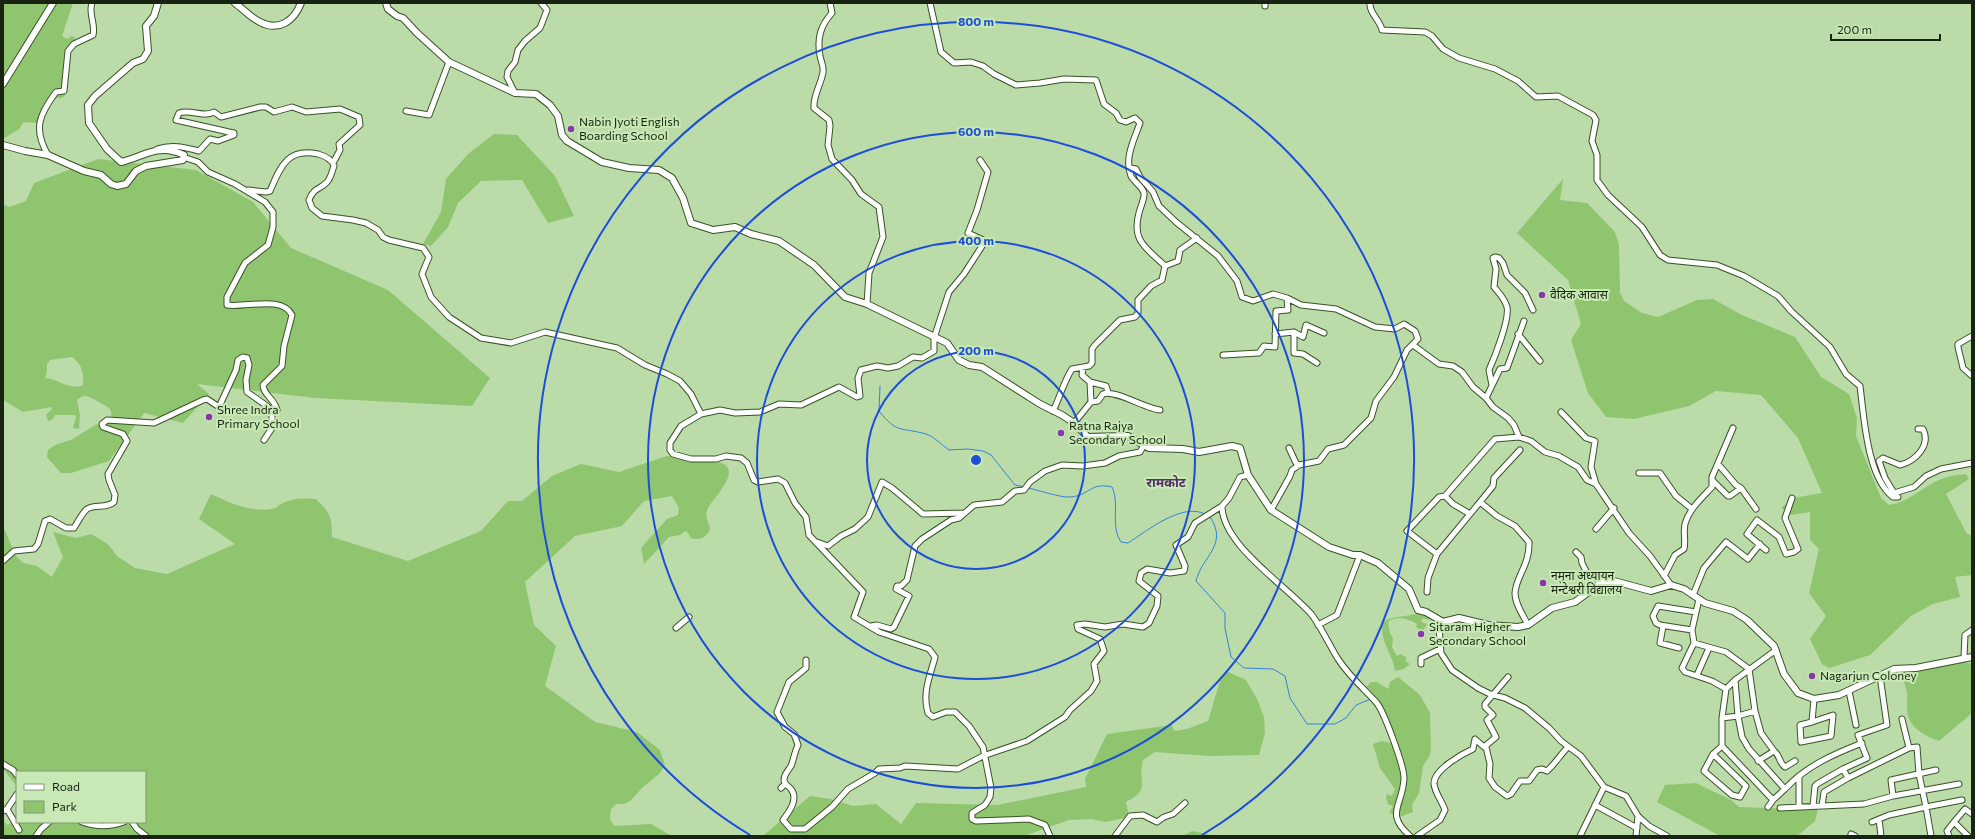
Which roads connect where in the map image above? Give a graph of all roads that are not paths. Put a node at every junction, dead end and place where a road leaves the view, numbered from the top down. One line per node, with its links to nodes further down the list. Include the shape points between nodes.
1 (53, 3): 12 (main road)
2 (92, 3): 17 (street, via 91,13 95,28 93,35 74,44 68,51 64,91 56,92 40,117 40,136)
3 (158, 3): 16 (main road, via 154,16 146,26 149,48 146,55 95,96 88,105 89,123 117,160 126,161)
4 (235, 3): 5 (main road, via 259,22 282,26 292,19)
5 (302, 3)
6 (386, 3): 11 (main road, via 388,9 403,18)
7 (542, 3): 13 (street, via 548,10 544,22 518,50 515,62 507,75)
8 (830, 3): 26 (street, via 832,13 824,22 819,35 823,71 814,99 814,108 829,120 828,145 832,159 852,180 861,194 879,207 882,237 869,273)
9 (930, 3): 21 (street, via 942,52 954,63 971,62 983,66 1016,85 1064,78 1096,80 1104,104 1116,113 1120,120 1126,122 1135,118 1140,123 1128,157)
10 (1370, 3): 68 (street, via 1382,30 1425,32 1459,58 1496,69 1518,81 1536,97 1558,96 1593,115 1596,120 1592,141 1597,154 1597,180 1608,195 1642,227 1660,256 1668,260 1717,265 1744,276 1778,296 1830,347 1846,374 1860,386 1866,436 1875,470 1889,494 1898,497)
11 (449, 62): 13 (main road); 14 (street, via 429,115)
12 (3, 84)
13 (515, 93): 26 (main road, via 536,94 550,105 558,116 562,135 567,141 602,162 628,168 659,170 672,178 692,223 713,230 735,227 779,241 814,265 845,296)
14 (406, 111)
15 (3, 145): 17 (main road)
16 (156, 150): 18 (main road, via 176,151 184,155); 20 (street, via 167,145 199,151 210,139 218,141 234,135 176,120 179,113 214,112 221,117 260,107 266,107 274,112 292,107 306,112 340,109 359,117 360,125 339,144 340,150)
17 (48, 156): 18 (main road, via 101,175 117,186 126,184 136,171 146,166)
18 (183, 158): 22 (street, via 198,162 208,172)
19 (980, 160): 35 (street, via 988,172 968,233 983,240 984,243 964,274 948,292)
20 (333, 163): 22 (street, via 329,158 300,152 282,165 270,191 252,191); 51 (street, via 328,181 315,189 311,195 309,200 312,208 317,214 328,218 366,223 389,240 424,248 429,257 422,274 426,287 431,297 457,323 481,338 505,343 519,342 545,332 617,348 645,365 680,381 691,394)
21 (1130, 168): 23 (street, via 1136,169 1148,184 1159,206); 24 (street, via 1131,176 1145,195 1136,228 1138,239)
22 (238, 186): 50 (street, via 264,202 273,212 273,227 268,245 245,264 227,297 227,305 277,304 289,309 292,316 282,366 263,386 264,392 276,403 277,410)
23 (1197, 238): 24 (street, via 1180,250 1178,261); 25 (street, via 1228,267 1237,280 1242,297 1253,301 1273,294)
24 (1165, 266): 40 (street, via 1162,280 1151,286 1138,300 1138,313 1135,317 1120,320 1112,326 1092,349 1092,363)
25 (1287, 298): 32 (street, via 1288,310 1276,311); 36 (street, via 1301,305 1336,308 1375,327 1395,329 1404,324 1415,331 1418,339)
26 (867, 304): 35 (main road)
27 (1533, 310): 43 (street, via 1525,293 1507,275 1499,258 1493,258 1496,269 1494,287 1508,309 1496,356 1488,370)
28 (1524, 321): 33 (street)
29 (1294, 332): 31 (street, via 1303,337 1306,325); 32 (street); 39 (street, via 1294,353 1306,355)
30 (1972, 332): 34 (street)
31 (1324, 333)
32 (1275, 334): 37 (street, via 1275,346 1264,346 1259,352)
33 (1518, 334): 38 (street); 43 (street, via 1506,368 1500,369)
34 (1970, 337): 41 (street, via 1958,344 1958,347 1963,368)
35 (934, 338): 48 (main road, via 948,344 959,360 982,367); 51 (street, via 934,351 928,356 913,357 898,366 877,366 861,370 858,378 860,396 857,397 839,387 801,405 779,404 760,412 720,410)
36 (1413, 345): 45 (street, via 1439,364 1457,368 1472,387); 62 (street, via 1376,401 1371,418 1344,445 1328,450 1319,461)
37 (1223, 355)
38 (1540, 361)
39 (1316, 363)
40 (1083, 367): 42 (street, via 1082,375); 48 (street, via 1072,369)
41 (1972, 376)
42 (1090, 382): 44 (street, via 1106,386); 46 (street)
43 (1492, 385): 45 (street)
44 (1108, 392): 46 (street); 47 (street)
45 (1486, 398): 55 (street, via 1514,425)
46 (1091, 402): 52 (street)
47 (1160, 410)
48 (1053, 411): 52 (main road)
49 (1561, 412): 66 (street, via 1586,438 1596,442 1591,467)
50 (272, 413): 56 (street, via 272,428); 86 (street, via 267,406 247,392 249,362 243,357 238,360 219,407 207,399 154,423 106,420 102,424 103,427 123,434 127,441 114,468 108,474 115,495 114,502 86,510 74,528 66,528 50,519 46,521 34,549 14,551)
51 (700, 414): 80 (street, via 681,426 670,443 670,450 674,454 691,459 737,457 747,463 754,480 758,482 778,479 785,483 795,503 806,517 809,535)
52 (1074, 423): 57 (main road, via 1088,437 1128,436)
53 (1733, 428): 61 (street)
54 (1918, 429): 68 (street, via 1923,429 1924,435 1922,449 1916,457 1900,464 1883,458 1879,461 1884,478)
55 (1519, 437): 66 (street, via 1531,441 1545,452 1572,463 1587,480); 69 (street, via 1495,439)
56 (264, 440)
57 (1144, 445): 64 (main road, via 1155,449 1199,452 1238,446); 77 (street, via 1140,452 1119,456 1105,463 1084,466 1062,465 1046,471 1030,482 1024,490 1015,491 1002,502 974,505)
58 (1289, 448): 62 (street)
59 (1520, 450): 71 (street, via 1494,478 1493,486)
60 (1972, 463): 68 (street, via 1941,469 1926,476 1914,487)
61 (1718, 464): 65 (street); 67 (street, via 1736,485)
62 (1299, 466): 76 (street, via 1292,470)
63 (1639, 473): 75 (street, via 1660,473 1676,496)
64 (1248, 475): 72 (street, via 1240,477); 76 (main road)
65 (1712, 480): 67 (street, via 1728,496); 75 (street, via 1712,487)
66 (1596, 484): 73 (street)
67 (1742, 488): 74 (street)
68 (1894, 493)
69 (1445, 496): 78 (street); 84 (street, via 1439,497 1407,531)
70 (1792, 498): 81 (street, via 1785,518 1798,549 1786,554 1779,537 1757,520 1747,534)
71 (1480, 502): 78 (street); 96 (street, via 1515,526 1529,542 1527,564 1515,593 1516,602)
72 (1222, 506): 97 (street, via 1224,521 1235,538 1262,569 1300,602); 134 (street, via 1195,523 1188,537 1176,546 1185,566 1184,571 1147,569 1141,573 1139,582 1158,596 1157,606 1147,625 1143,627 1123,624 1105,628 1078,625 1078,629 1100,639 1104,648 1094,664 1098,681 1092,691 1065,717 1049,728 1027,741)
73 (1614, 508): 79 (street); 87 (street)
74 (1756, 508)
75 (1692, 509): 87 (street, via 1685,523 1684,549 1675,555)
76 (1271, 510): 85 (main road, via 1329,546)
77 (964, 513): 80 (street, via 923,514 882,482 868,517 855,529 828,546); 98 (street, via 915,546 907,580 896,589 909,596 894,627 891,629)
78 (1470, 514): 84 (street)
79 (1596, 529)
80 (816, 542): 98 (street, via 863,592 854,617)
81 (1760, 544): 82 (street); 91 (street, via 1748,559 1726,542 1704,568)
82 (1766, 550)
83 (1576, 552): 89 (street, via 1581,557)
84 (1437, 554): 90 (street, via 1428,578)
85 (1360, 555): 95 (main road, via 1378,563 1409,589 1418,610); 97 (street, via 1337,615)
86 (3, 561)
87 (1664, 576): 88 (street)
88 (1670, 585): 89 (main road, via 1651,591 1614,581 1602,582); 91 (main road)
89 (1594, 587): 96 (main road, via 1575,602 1552,608)
90 (1427, 592)
91 (1693, 595): 92 (main road)
92 (1699, 599): 93 (street); 107 (main road, via 1741,616 1769,640)
93 (1696, 612): 99 (street, via 1658,606 1654,612 1654,621); 101 (street)
94 (689, 617): 100 (street)
95 (1441, 621): 96 (main road, via 1450,622 1459,618 1488,625 1515,627); 106 (street)
96 (1528, 624)
97 (1318, 625): 178 (street, via 1338,659 1383,712 1404,778 1396,817 1399,825)
98 (871, 626): 134 (street, via 878,632 929,649 935,657 925,697 928,713 933,717 955,712 969,726 983,747)
99 (1663, 626): 101 (street); 104 (street, via 1660,643)
100 (676, 628)
101 (1692, 630): 103 (street)
102 (1972, 630): 109 (street, via 1965,634)
103 (1694, 643): 105 (street); 113 (street, via 1682,668 1685,672)
104 (1679, 648)
105 (1709, 648): 112 (street, via 1726,652); 113 (street)
106 (1440, 649): 111 (street, via 1421,658); 119 (street, via 1452,670)
107 (1776, 650): 112 (street); 120 (main road, via 1784,674 1798,693)
108 (1972, 656): 109 (main road)
109 (1964, 657): 114 (main road, via 1916,668 1898,667)
110 (806, 660): 144 (street, via 806,668 789,682 778,709 778,716 785,727 794,734 798,745 793,754 792,764 784,777)
111 (1421, 664)
112 (1749, 669): 116 (street); 121 (street)
113 (1697, 675): 117 (street)
114 (1880, 676): 118 (main road); 127 (street, via 1887,725 1858,735)
115 (1508, 677): 119 (street, via 1501,682)
116 (1735, 680): 117 (street); 122 (street)
117 (1726, 688): 123 (street)
118 (1849, 691): 120 (main road); 126 (street)
119 (1493, 695): 129 (street, via 1485,706 1493,715 1488,720 1496,736); 130 (street, via 1502,696 1522,707)
120 (1814, 699): 125 (street)
121 (1755, 711): 122 (street); 132 (street, via 1761,733)
122 (1738, 716): 123 (street); 135 (street, via 1742,737)
123 (1722, 718): 128 (street)
124 (1902, 719): 131 (street)
125 (1812, 722): 125 (street, via 1800,725 1801,742 1831,736 1833,715)
126 (1856, 725)
127 (1862, 743): 138 (street, via 1867,758); 142 (street, via 1832,755)
128 (1722, 746): 133 (street); 152 (street)
129 (1486, 747): 130 (street, via 1490,764 1489,778 1495,787 1507,796 1520,781 1529,781 1537,770 1547,771); 179 (street, via 1475,739 1473,749 1457,757 1437,774 1434,784 1445,810 1440,820)
130 (1568, 747): 146 (street, via 1587,763)
131 (1909, 748): 141 (street, via 1917,747); 143 (street)
132 (1774, 751): 135 (street); 136 (street, via 1785,767)
133 (1713, 754): 133 (street, via 1746,786 1740,797 1732,795 1704,771)
134 (983, 756): 144 (street, via 958,769 905,766 879,769 848,789 832,807 805,829 791,829 783,820 791,810 794,796); 176 (street, via 991,788 990,798 985,805 972,813 972,819 1029,819 1045,825)
135 (1758, 761): 148 (street)
136 (1795, 761)
137 (3, 764): 140 (street)
138 (1843, 769): 143 (street); 158 (street, via 1815,786)
139 (1936, 770): 141 (street)
140 (16, 774)
141 (1919, 774): 149 (street); 151 (street, via 1891,780)
142 (1799, 776): 148 (street); 157 (street)
143 (1848, 778): 159 (street, via 1824,792)
144 (785, 784): 147 (street)
145 (1959, 784): 149 (street)
146 (1604, 787): 155 (street); 164 (street, via 1626,796)
147 (781, 788)
148 (1785, 789): 152 (street)
149 (1923, 791): 151 (street); 160 (street)
150 (16, 795): 162 (street)
151 (1893, 796): 159 (street, via 1864,804)
152 (1774, 800): 156 (street)
153 (1962, 800): 160 (street)
154 (1185, 803): 177 (street, via 1173,814 1157,822 1143,815 1130,816)
155 (1595, 805): 172 (street); 180 (street)
156 (1768, 806)
157 (1799, 806): 158 (street); 161 (street)
158 (1813, 806): 159 (street)
159 (1822, 806)
160 (1926, 807): 165 (street); 184 (street)
161 (1780, 808)
162 (5, 810): 173 (street)
163 (1972, 814): 167 (street, via 1965,809)
164 (1638, 816): 172 (street); 182 (street)
165 (1879, 819): 166 (street); 183 (street)
166 (1872, 822)
167 (1954, 822): 185 (street, via 1947,831); 186 (street)
168 (48, 823): 174 (street)
169 (85, 823): 170 (street, via 106,826)
170 (120, 823)
171 (133, 823): 175 (street)
172 (1637, 828): 181 (street)
173 (19, 830)
174 (36, 836)
175 (146, 836)
176 (1050, 836)
177 (1115, 836)
178 (1410, 836)
179 (1417, 836)
180 (1580, 836)
181 (1636, 836)
182 (1667, 836)
183 (1881, 836)
184 (1931, 836)
185 (1949, 836)
186 (1968, 836)

